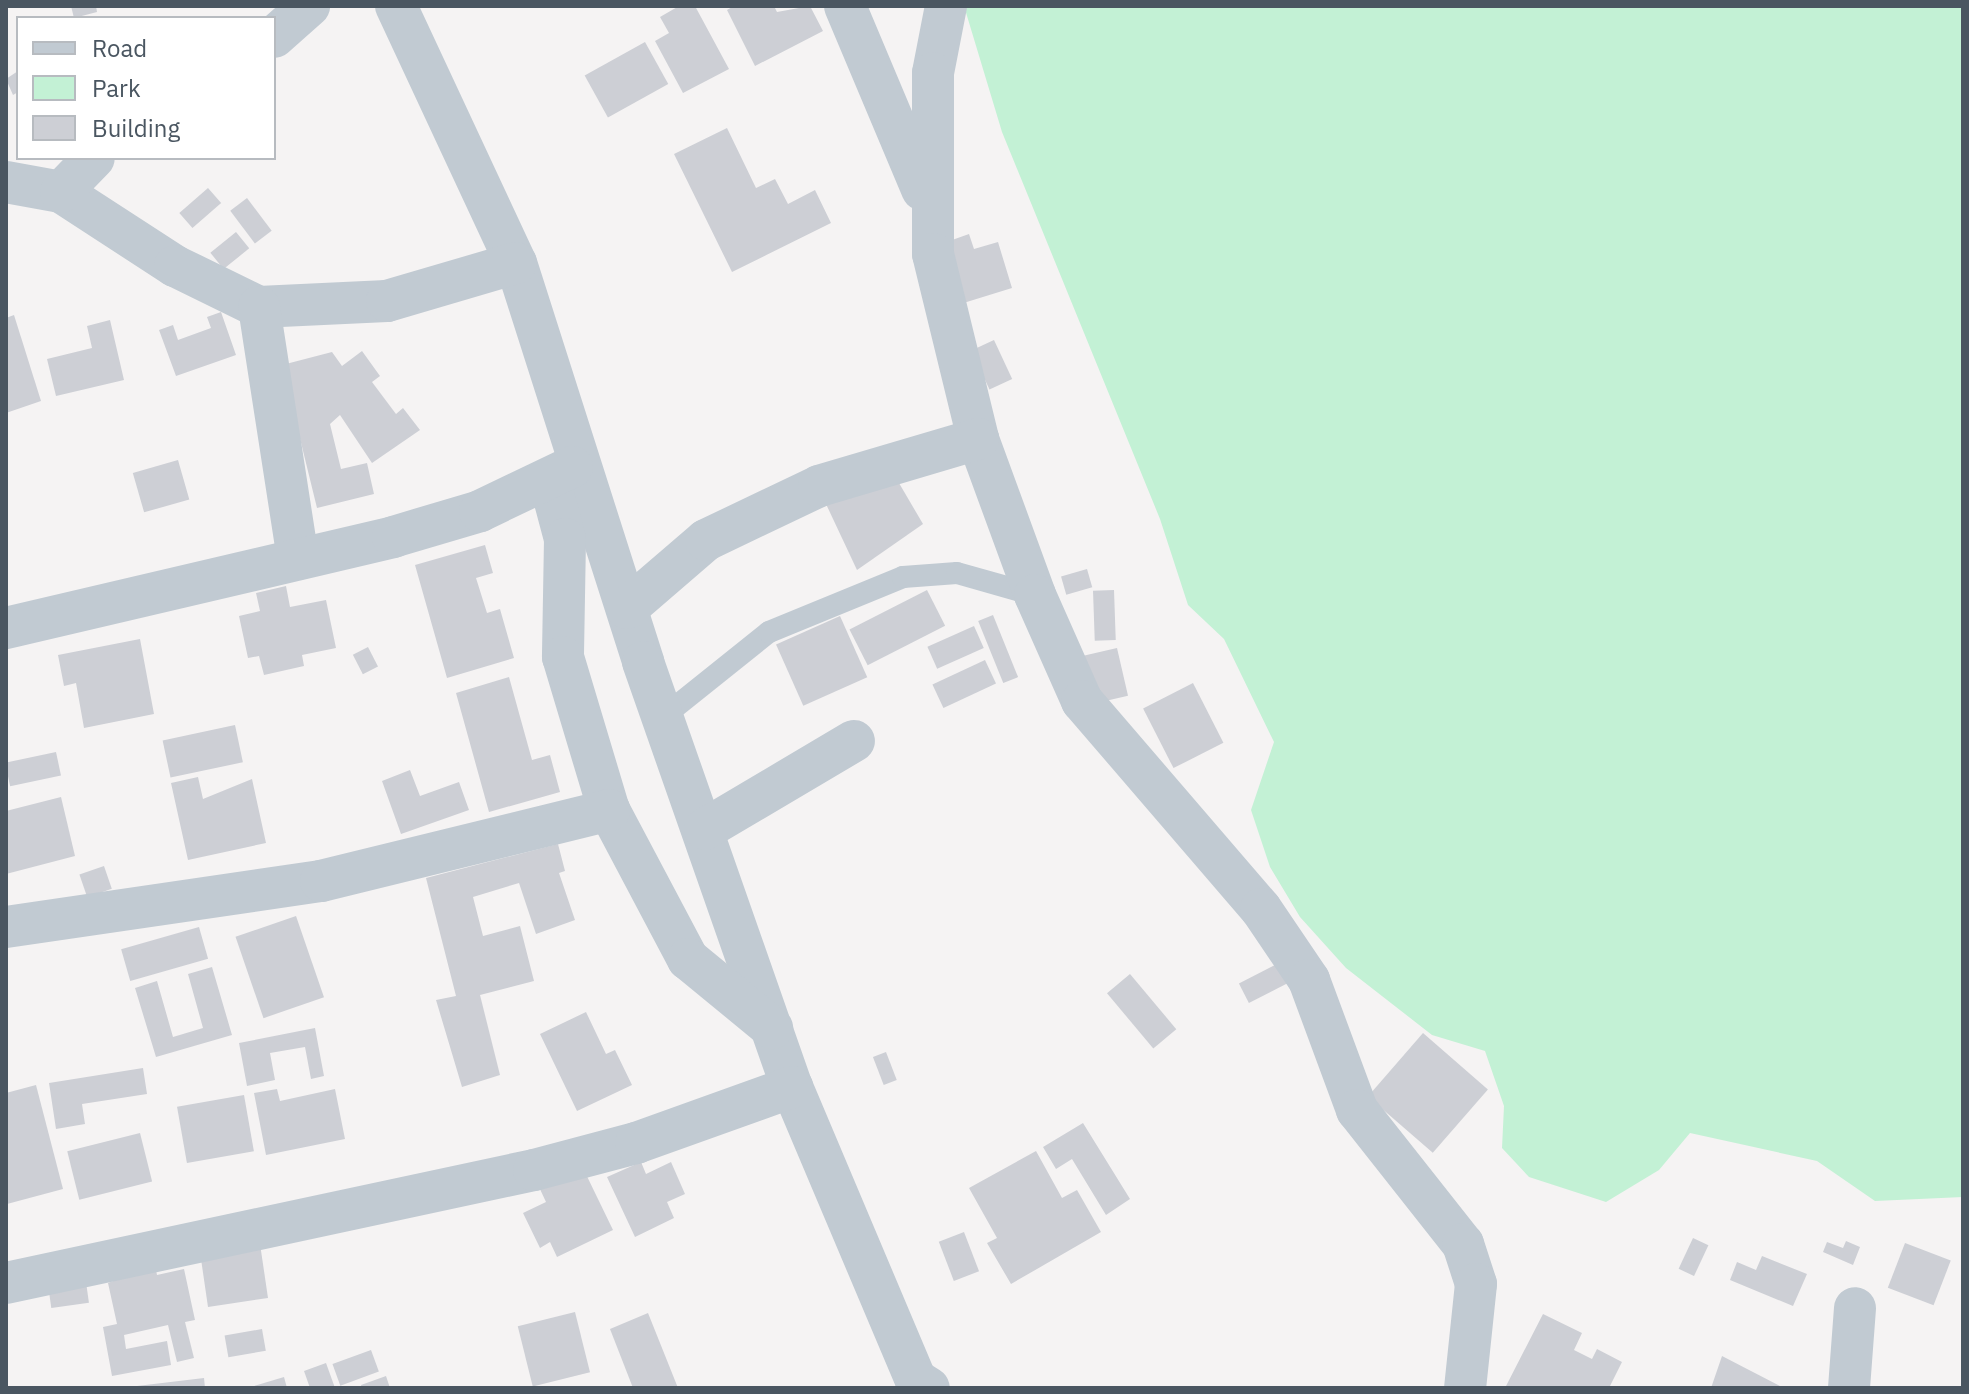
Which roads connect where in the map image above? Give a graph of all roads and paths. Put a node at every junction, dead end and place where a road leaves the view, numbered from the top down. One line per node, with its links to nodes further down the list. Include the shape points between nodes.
1 (309, 6): 5 (street)
2 (396, 6): 10 (street)
3 (845, 6): 9 (street)
4 (946, 6): 9 (street, via 933,73)
5 (276, 35)
6 (92, 160): 8 (street)
7 (6, 182): 8 (street)
8 (61, 192): 11 (street, via 175,266)
9 (931, 213): 12 (street, via 947,321)
10 (516, 263): 11 (street, via 453,286 387,301 329,309); 13 (street)
11 (259, 307): 14 (street)
12 (978, 439): 15 (street); 16 (street, via 819,486 706,540)
13 (564, 471): 14 (street, via 480,511); 16 (street); 20 (street, via 563,657)
14 (298, 559): 17 (street)
15 (1035, 595): 18 (lane, via 957,573 903,577 769,632); 28 (street, via 1082,701 1261,909 1309,980 1357,1110 1463,1244 1476,1284)
16 (627, 608): 18 (street)
17 (6, 628)
18 (664, 716): 21 (street)
19 (854, 741): 21 (street)
20 (609, 810): 22 (street, via 321,881); 23 (street, via 688,959)
21 (705, 829): 23 (street)
22 (6, 927)
23 (772, 1028): 24 (street)
24 (792, 1087): 25 (street, via 636,1143 534,1170); 27 (street)
25 (6, 1283)
26 (1855, 1308): 29 (street)
27 (913, 1386)
28 (1465, 1388)
29 (1849, 1388)

